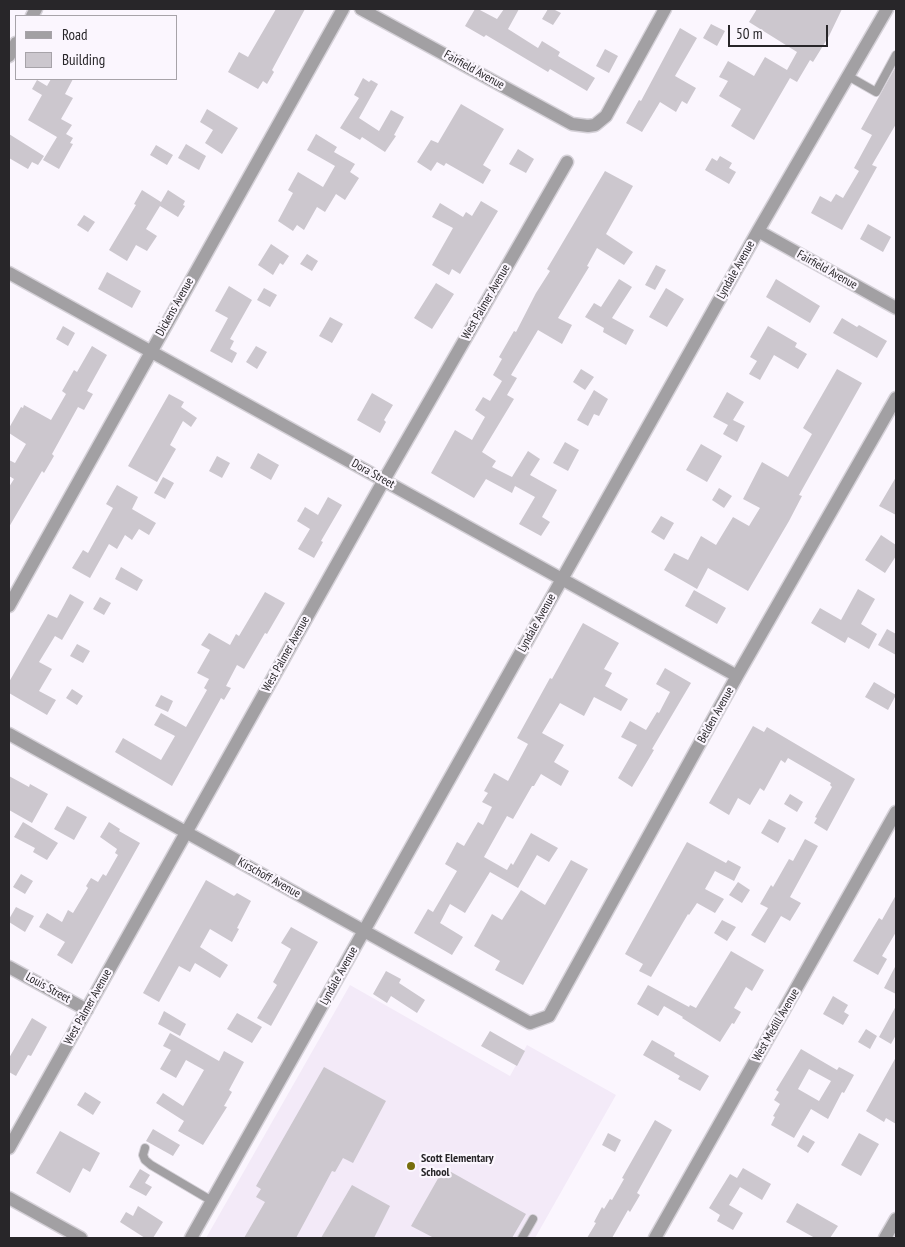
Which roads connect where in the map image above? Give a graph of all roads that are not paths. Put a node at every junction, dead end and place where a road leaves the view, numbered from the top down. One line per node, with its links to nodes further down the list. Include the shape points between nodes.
1 (343, 9): 13 (street, Dickens Avenue)
2 (361, 9): 3 (street, Fairfield Avenue, via 572,124 588,126 595,125 606,116)
3 (664, 9)
4 (887, 9): 8 (street, Lyndale Avenue)
5 (15, 45): 7 (street)
6 (896, 55): 8 (lane, via 876,92)
7 (9, 56)
8 (848, 76): 10 (street, Lyndale Avenue)
9 (567, 162): 15 (street, West Palmer Avenue)
10 (758, 231): 12 (street, Fairfield Avenue); 16 (street, Lyndale Avenue)
11 (9, 273): 13 (street, Dora Street)
12 (896, 308)
13 (150, 351): 15 (street, Dora Street); 17 (street, Dickens Avenue)
14 (896, 398): 18 (street, Belden Avenue)
15 (384, 480): 16 (street, Dora Street); 21 (street, West Palmer Avenue)
16 (562, 579): 18 (street, Dora Street); 22 (street, Lyndale Avenue)
17 (9, 606)
18 (737, 676): 25 (street, Belden Avenue, via 549,1016)
19 (9, 734): 21 (street, Kirschoff Avenue)
20 (896, 812): 35 (street, West Medill Avenue)
21 (186, 832): 22 (street, Kirschoff Avenue); 24 (street, West Palmer Avenue)
22 (364, 931): 25 (street, Kirschoff Avenue); 29 (street, Lyndale Avenue)
23 (9, 967): 24 (street, Louis Street)
24 (87, 1010): 26 (street, West Palmer Avenue)
25 (530, 1023)
26 (9, 1148)
27 (145, 1148): 29 (lane, via 143,1155 151,1165)
28 (9, 1198): 32 (street)
29 (212, 1200): 33 (street, Lyndale Avenue)
30 (533, 1219): 34 (lane)
31 (896, 1219): 36 (street)
32 (81, 1238)
33 (191, 1238)
34 (522, 1238)
35 (655, 1238)
36 (885, 1238)

